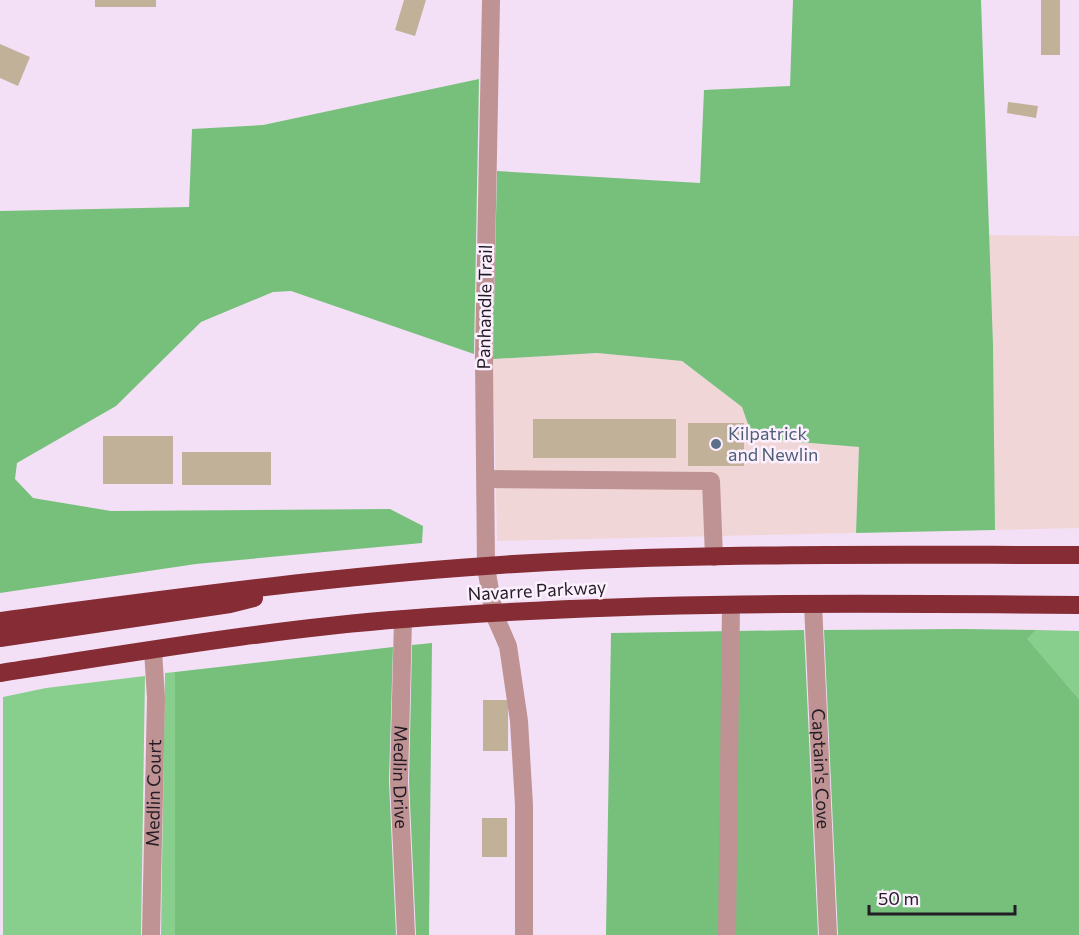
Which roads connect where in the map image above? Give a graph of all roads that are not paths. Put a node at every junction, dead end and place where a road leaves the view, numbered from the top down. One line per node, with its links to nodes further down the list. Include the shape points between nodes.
1 (491, 0): 2 (street, Panhandle Trail, via 483,357)
2 (487, 479): 4 (street, via 711,481); 5 (street, Panhandle Trail)
3 (1079, 555): 4 (highway, Navarre Parkway)
4 (714, 557): 5 (highway, Navarre Parkway)
5 (486, 567): 6 (highway, Navarre Parkway); 10 (street, Panhandle Trail)
6 (313, 582): 12 (highway, Navarre Parkway); 13 (highway, via 230,604)
7 (813, 604): 8 (highway, Navarre Parkway); 9 (highway, Navarre Parkway); 20 (street, Captain's Cove)
8 (731, 605): 10 (highway, Navarre Parkway); 19 (street)
9 (1079, 605)
10 (494, 614): 11 (highway, Navarre Parkway); 18 (street, Panhandle Trail, via 508,645 519,721 524,805)
11 (403, 619): 14 (highway, Navarre Parkway); 17 (street, Medlin Drive, via 399,780)
12 (0, 621)
13 (0, 638)
14 (153, 650): 15 (highway, Navarre Parkway); 16 (street, Medlin Court, via 156,698)
15 (0, 673)
16 (151, 935)
17 (406, 935)
18 (524, 935)
19 (727, 935)
20 (828, 935)

